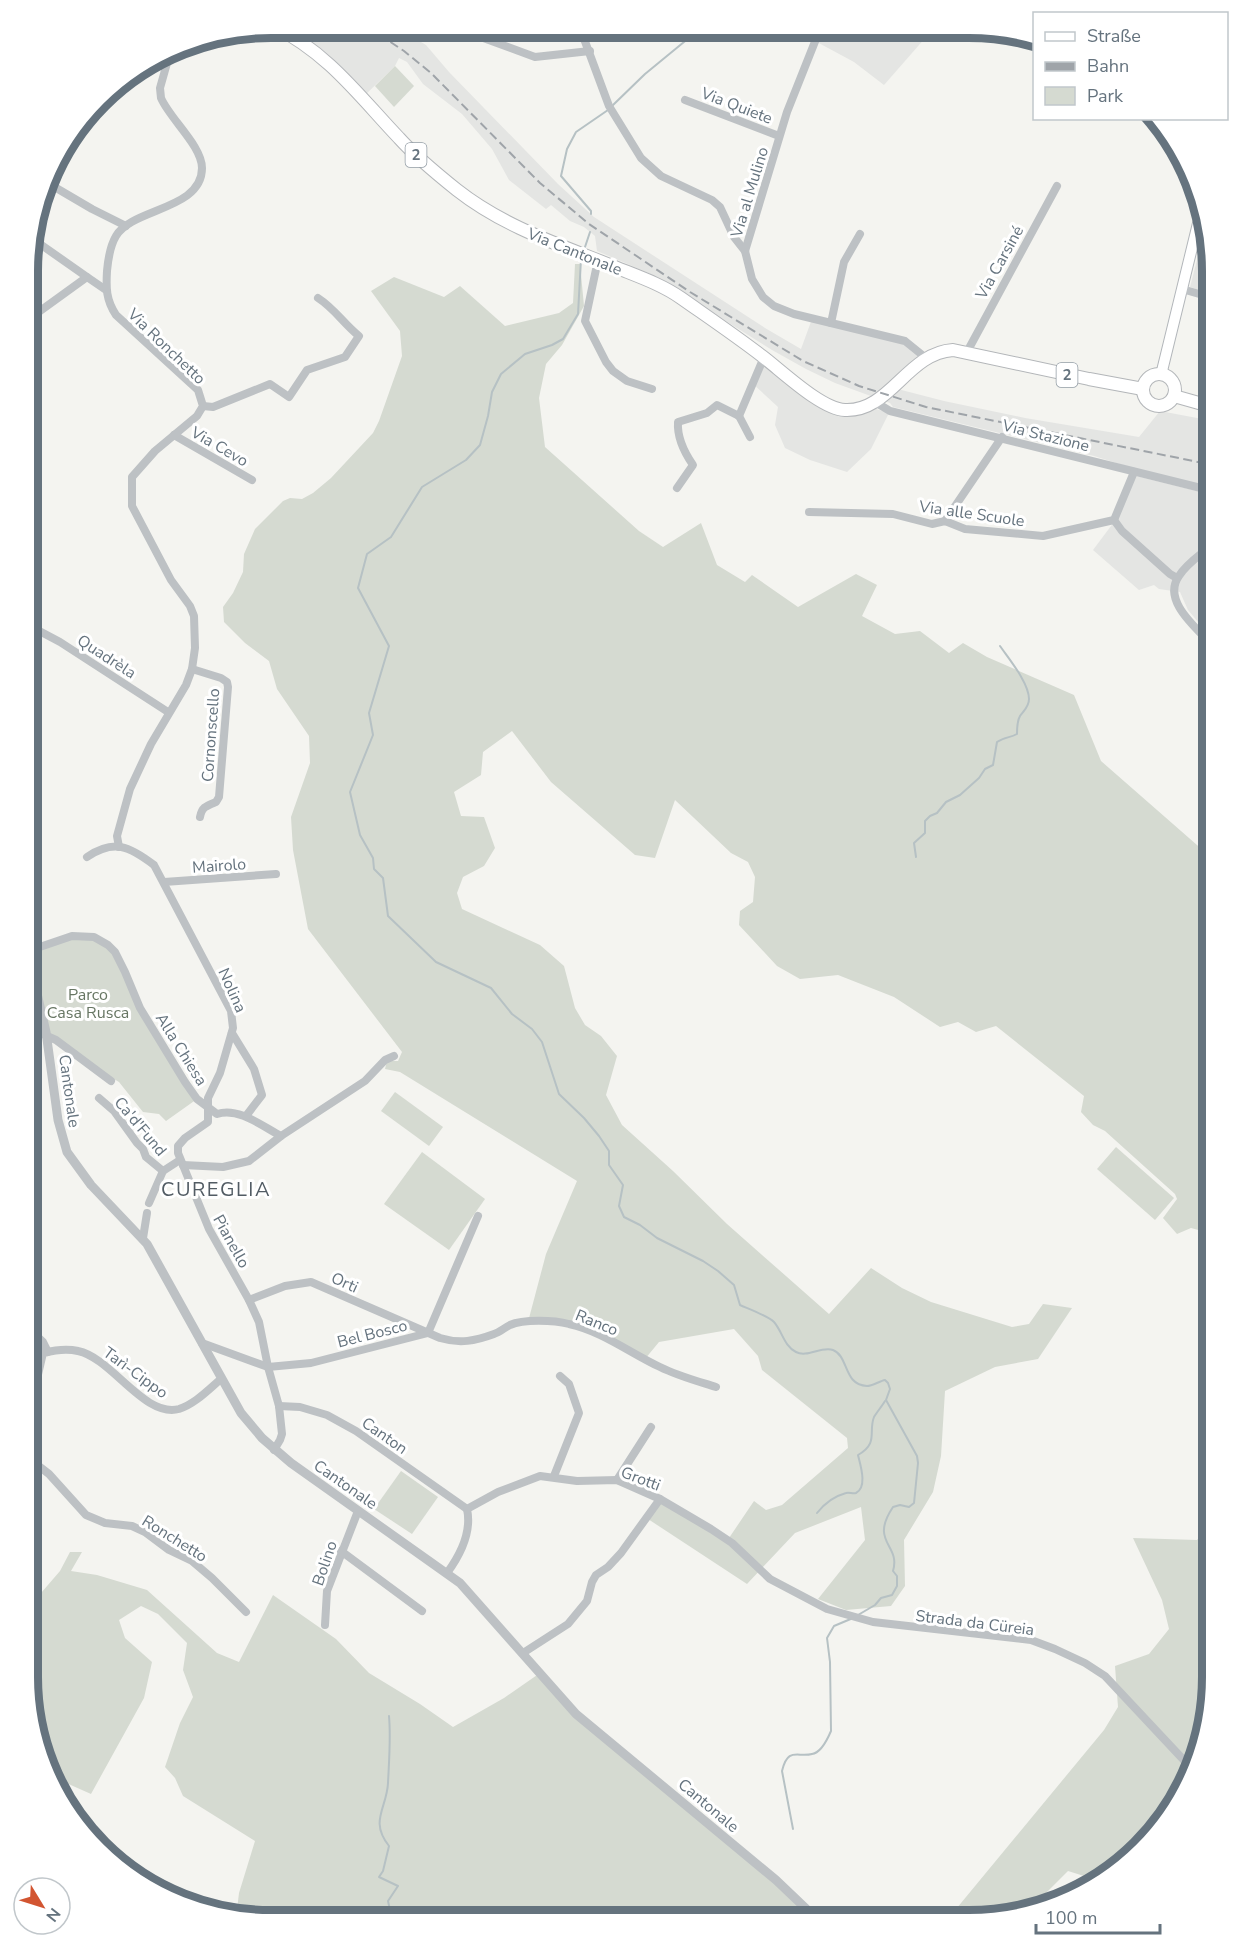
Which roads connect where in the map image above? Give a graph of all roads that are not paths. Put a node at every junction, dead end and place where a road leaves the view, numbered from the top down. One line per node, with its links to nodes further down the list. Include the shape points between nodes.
1 (294, 38): 16 (main road, Via Cantonale / 2, via 326,60 400,140 465,196 505,222)
2 (483, 38): 5 (street, via 535,57)
3 (585, 38): 5 (street)
4 (816, 38): 8 (street, Via al Mulino)
5 (591, 51): 15 (street, via 610,108 641,158 653,170 720,207)
6 (167, 62): 12 (street, via 161,98 199,154 201,175 186,197)
7 (685, 100): 8 (street, Via Quiete)
8 (779, 136): 15 (street, Via al Mulino)
9 (53, 186): 12 (street)
10 (1057, 186): 24 (street, Via Carsiné)
11 (1198, 224): 18 (main road)
12 (126, 226): 19 (street, Via Ronchetto, via 116,235 108,257)
13 (860, 234): 23 (street, via 844,262)
14 (39, 243): 17 (street)
15 (745, 251): 23 (street, Via al Mulino, via 752,279 768,302 782,310)
16 (589, 257): 25 (main road, Via Cantonale / 2, via 678,296); 28 (street, via 585,321 613,371 627,381)
17 (87, 277): 19 (street); 22 (street)
18 (1182, 289): 20 (street); 27 (main road)
19 (106, 290): 33 (street, Via Ronchetto, via 116,315 198,390)
20 (1202, 295)
21 (318, 298): 33 (street, via 359,336 345,357 307,370 288,397 270,384 213,407)
22 (38, 313)
23 (831, 323): 26 (street, Via al Mulino, via 905,341)
24 (967, 352): 26 (main road, 2, via 947,351); 29 (main road, 2)
25 (764, 357): 31 (main road, Via Cantonale / 2, via 830,406 852,409); 34 (street)
26 (926, 358): 31 (main road, Via Cantonale / 2)
27 (1161, 375): 29 (main road, via 1151,377); 30 (main road, via 1172,381)
28 (652, 389)
29 (1143, 389): 30 (main road, via 1145,398 1155,406 1166,404)
30 (1174, 396): 32 (main road)
31 (874, 402): 37 (street, Via Stazione, via 890,411)
32 (1202, 404)
33 (203, 406): 35 (street, Via Ronchetto)
34 (739, 416): 36 (street); 40 (street, via 717,405 707,413 678,422 677,431 693,465)
35 (174, 435): 39 (street, Via Cevo); 49 (street, Via Ronchetto, via 132,477 132,506 171,580 190,606 195,629)
36 (750, 437)
37 (1002, 438): 38 (street, Via Stazione); 44 (street)
38 (1134, 472): 41 (street, Via Stazione); 43 (street)
39 (252, 480)
40 (677, 488)
41 (1202, 488)
42 (809, 512): 44 (street, Via alle Scuole, via 893,514 932,524)
43 (1114, 520): 44 (street, Via alle Scuole, via 1043,536 965,529); 46 (street)
44 (945, 521)
45 (1202, 553): 46 (street)
46 (1177, 578): 48 (street, via 1174,592 1178,606)
47 (38, 631): 50 (street, Quadrèla)
48 (1202, 633)
49 (192, 669): 50 (street); 51 (street, Cornonscello, via 221,678 228,687 219,797 202,810)
50 (168, 712): 52 (street, via 130,789 117,836)
51 (200, 818)
52 (119, 847): 53 (street, via 110,845); 55 (street, Nolina, via 154,865)
53 (87, 856)
54 (276, 874): 55 (street, Mairolo)
55 (164, 882): 58 (street, Nolina, via 231,1011)
56 (38, 949): 64 (street, Alla Chiesa, via 72,936 94,936 108,945 151,1027 185,1082)
57 (38, 998): 59 (street, Cantonale)
58 (232, 1033): 64 (street, Nolina); 65 (street, via 254,1069 262,1095)
59 (46, 1034): 60 (street); 62 (street); 72 (street, Cantonale, via 58,1120 67,1152 91,1185)
60 (38, 1037)
61 (394, 1056): 66 (street, via 365,1081)
62 (111, 1081)
63 (99, 1098): 68 (street, Ca'd'Fund, via 114,1111 146,1157)
64 (207, 1108): 65 (street, Alla Chiesa, via 217,1114 226,1111); 67 (street, Nolina, via 208,1122 178,1146)
65 (246, 1116): 66 (street, Alla Chiesa)
66 (281, 1136): 67 (street, via 249,1161 224,1167)
67 (182, 1162): 68 (street); 73 (street, Pianello, via 209,1229)
68 (163, 1172): 69 (street)
69 (148, 1203)
70 (147, 1213): 72 (street)
71 (478, 1216): 74 (street, Bel Bosco)
72 (142, 1238): 76 (street, Cantonale)
73 (249, 1300): 74 (street, Orti, via 285,1286 311,1282); 79 (street, Pianello, via 260,1322)
74 (428, 1333): 79 (street, Bel Bosco, via 311,1363); 83 (street, Ranco, via 468,1342 495,1334 511,1324 569,1324 610,1340 662,1368)
75 (38, 1337): 77 (street)
76 (202, 1343): 79 (street, Bel Bosco); 82 (street, Cantonale)
77 (45, 1352): 78 (street, Tarì-Cippo); 80 (street); 82 (street, Tarì-Cippo, via 79,1351 92,1356 164,1410 184,1407)
78 (38, 1354)
79 (268, 1367): 84 (street, Pianello)
80 (38, 1376)
81 (560, 1376): 88 (street, via 569,1384 579,1413)
82 (221, 1379): 86 (street, Cantonale, via 241,1413)
83 (716, 1387)
84 (279, 1406): 86 (street, Pianello, via 282,1434); 91 (street, Canton, via 327,1415)
85 (651, 1426): 89 (street)
86 (274, 1450): 92 (street, Cantonale)
87 (38, 1465): 96 (street, Ronchetto, via 86,1515 145,1532 192,1561)
88 (554, 1476): 89 (street, Grotti, via 578,1481); 91 (street, Grotti, via 540,1476)
89 (617, 1480): 90 (street, Grotti)
90 (660, 1499): 97 (street, Grotti, via 732,1543 784,1587); 99 (street, via 621,1553 596,1575 587,1601 574,1617)
91 (467, 1509): 94 (street, via 470,1522 462,1549)
92 (358, 1511): 93 (street, Bolino); 94 (street, Cantonale)
93 (341, 1551): 95 (street); 98 (street, Bolino, via 327,1591)
94 (447, 1573): 99 (street, Cantonale, via 472,1594)
95 (422, 1611)
96 (246, 1612)
97 (849, 1616): 100 (street, Strada da Cüreia, via 1031,1640 1055,1649 1105,1676)
98 (325, 1625)
99 (523, 1653): 101 (street, Cantonale, via 576,1714)
100 (1186, 1763)
101 (807, 1910)

